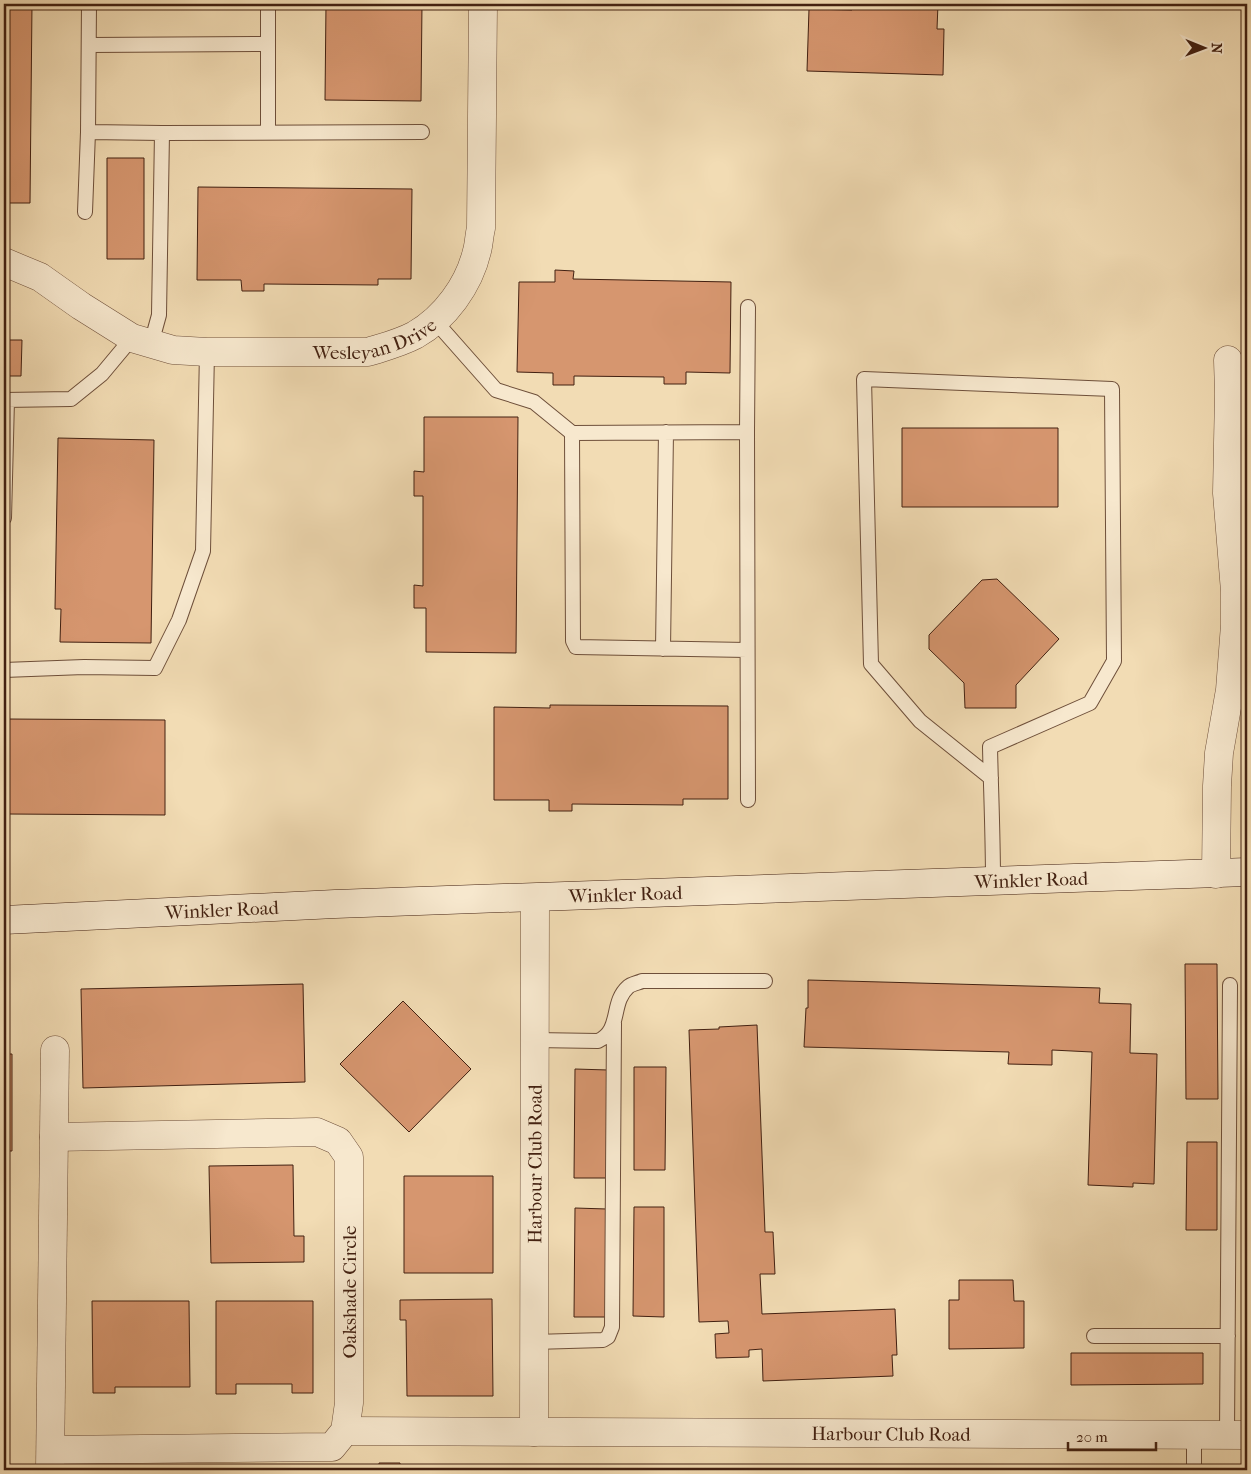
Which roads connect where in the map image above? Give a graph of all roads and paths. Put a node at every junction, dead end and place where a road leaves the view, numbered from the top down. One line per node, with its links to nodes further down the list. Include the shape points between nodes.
1 (89, 4): 5 (lane)
2 (268, 4): 4 (lane)
3 (483, 4): 13 (street, Wesleyan Drive, via 481,228 477,252 466,281)
4 (268, 44): 5 (lane); 7 (lane)
5 (89, 45): 6 (lane)
6 (88, 132): 9 (lane); 10 (lane)
7 (268, 132): 8 (lane); 9 (lane)
8 (422, 132)
9 (162, 133): 14 (lane, via 159,315)
10 (86, 212)
11 (4, 262): 14 (street, Wesleyan Drive, via 40,277 81,306)
12 (748, 307): 20 (lane)
13 (435, 321): 15 (street, Wesleyan Drive, via 415,335 368,352); 18 (lane, via 496,390 534,402)
14 (142, 341): 15 (street, Wesleyan Drive, via 173,350); 17 (lane, via 70,399)
15 (207, 352): 24 (lane, via 203,552 179,620 155,668 84,666)
16 (1228, 360): 28 (street, via 1227,493 1235,625 1230,690 1219,753)
17 (5, 400): 21 (lane)
18 (572, 432): 19 (lane); 22 (lane, via 572,641 576,648)
19 (666, 432): 20 (lane); 22 (lane)
20 (747, 432): 23 (lane)
21 (4, 518)
22 (663, 649): 23 (lane)
23 (747, 650): 26 (lane)
24 (4, 670)
25 (991, 778): 25 (lane, via 990,747 1090,703 1114,661 1112,389 864,379 871,664 920,721); 29 (lane)
26 (748, 800)
27 (1247, 872): 28 (street, Winkler Road)
28 (1216, 874): 29 (street, Winkler Road)
29 (993, 882): 30 (street, Winkler Road)
30 (535, 898): 31 (street, Winkler Road); 35 (street, Harbour Club Road)
31 (4, 920)
32 (765, 982): 34 (lane, via 642,981 629,986 621,996)
33 (1230, 985): 39 (lane)
34 (614, 1023): 35 (lane, via 607,1037 598,1041); 40 (lane, via 612,1327 608,1338 603,1340)
35 (535, 1040): 40 (street, Harbour Club Road)
36 (55, 1050): 37 (street)
37 (54, 1137): 41 (street, Oakshade Circle, via 317,1132 338,1141 349,1157 350,1403); 45 (street)
38 (1094, 1336): 39 (lane)
39 (1228, 1336): 44 (lane)
40 (534, 1342): 42 (street, Harbour Club Road)
41 (345, 1431): 42 (street, Harbour Club Road); 45 (street, via 332,1447)
42 (534, 1432): 43 (street, Harbour Club Road)
43 (1194, 1434): 44 (street, Harbour Club Road); 46 (lane)
44 (1237, 1435)
45 (51, 1460)
46 (1194, 1470)

